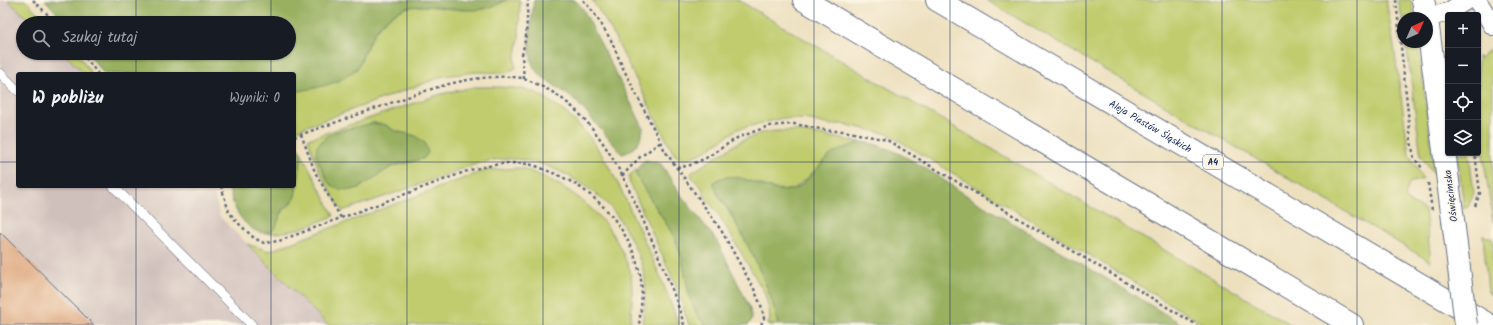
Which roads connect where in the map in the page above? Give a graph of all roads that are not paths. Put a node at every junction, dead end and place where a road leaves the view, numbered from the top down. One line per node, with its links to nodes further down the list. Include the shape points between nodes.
1 (804, 0): 14 (main road)
2 (936, 0): 16 (main road, Aleja Piastów Śląskich / A4)
3 (1423, 0): 6 (main road, Oświęcimska)
4 (1467, 0): 7 (street, via 1448,12)
5 (1477, 0): 8 (street)
6 (1426, 12)
7 (1433, 16)
8 (1493, 26)
9 (1431, 48): 15 (main road, Oświęcimska, bridge)
10 (0, 73): 11 (lane)
11 (16, 89)
12 (115, 188): 13 (lane)
13 (252, 325)
14 (1352, 325)
15 (1466, 325)
16 (1490, 325)

